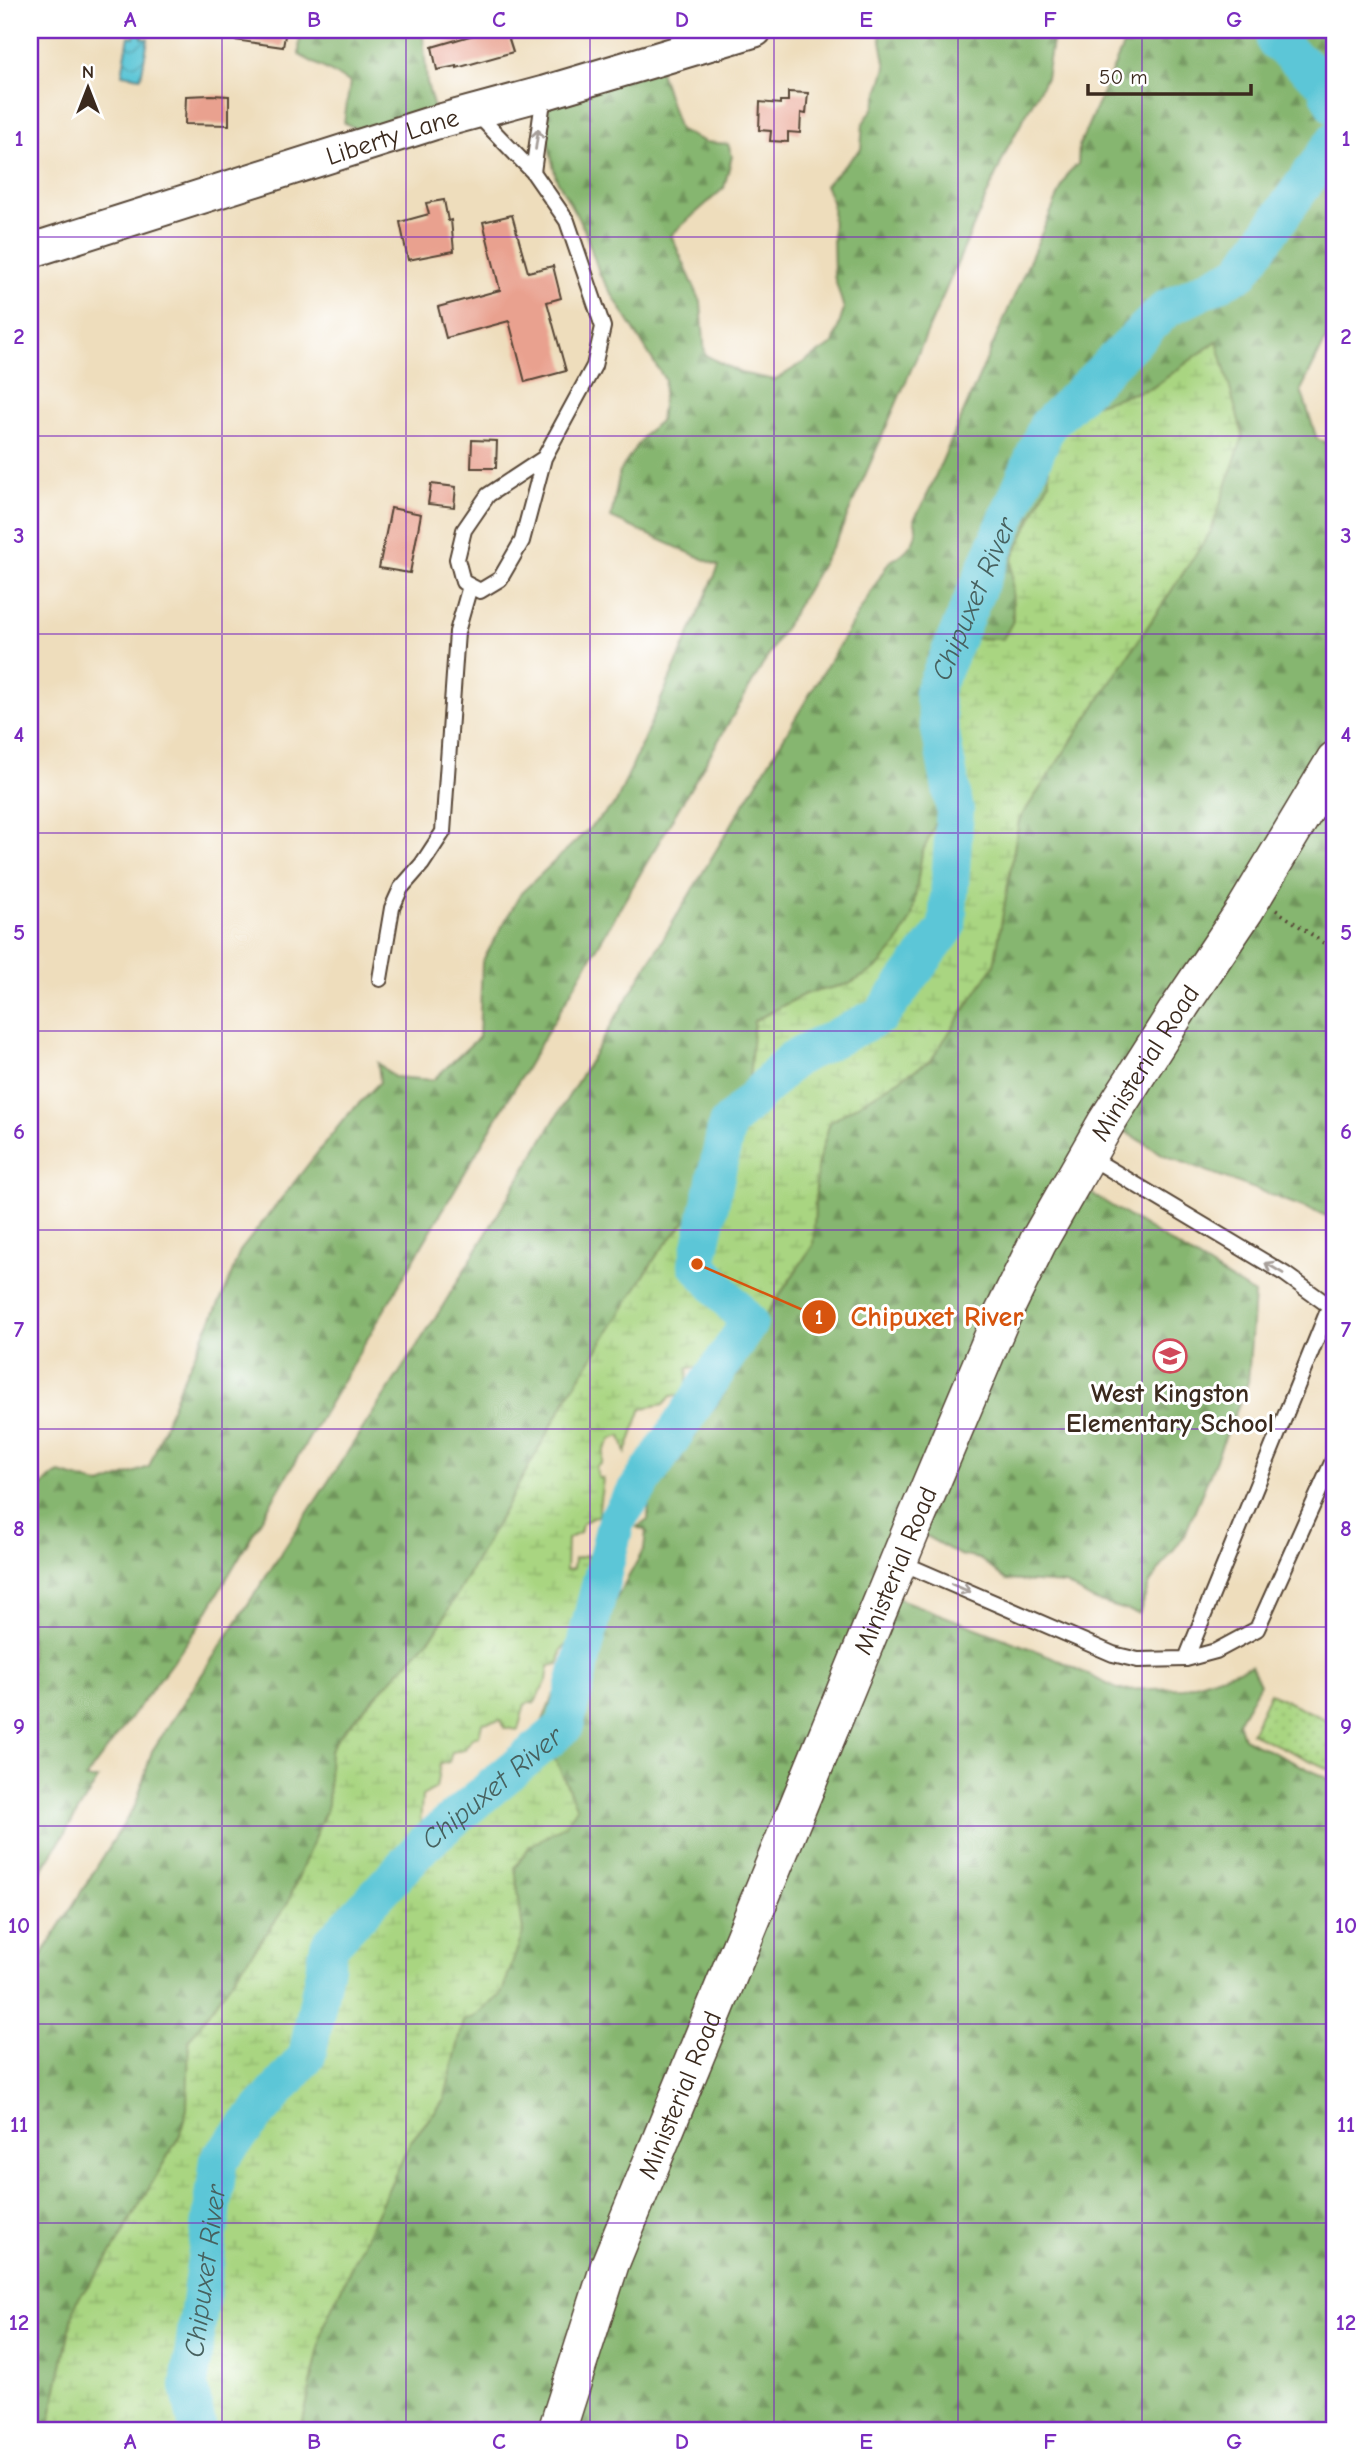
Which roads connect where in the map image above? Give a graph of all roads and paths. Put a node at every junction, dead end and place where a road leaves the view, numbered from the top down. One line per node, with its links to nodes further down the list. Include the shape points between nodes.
1 (755, 30): 2 (street, Liberty Lane)
2 (544, 93): 3 (street, Liberty Lane); 4 (lane, one-way to 2)
3 (475, 111): 4 (lane); 5 (street, Liberty Lane)
4 (533, 172): 6 (lane, via 567,221 603,327 594,366)
5 (30, 251)
6 (544, 458): 7 (lane, via 522,541 506,569 500,579 480,591); 7 (lane, via 488,495 464,530 457,559 463,582)
7 (470, 586): 11 (lane, via 457,632 443,832 401,888 392,908)
8 (1335, 760): 9 (main road, Ministerial Road)
9 (1254, 895): 10 (path); 12 (main road, Ministerial Road)
10 (1335, 951)
11 (380, 979)
12 (1088, 1156): 13 (lane, one-way to 12, via 1285,1275); 15 (main road, Ministerial Road, via 1000,1320)
13 (1332, 1309): 16 (lane)
14 (1335, 1456): 16 (lane, via 1257,1629 1216,1651)
15 (898, 1562): 16 (lane, one-way to 16, via 1113,1654 1138,1660); 17 (main road, Ministerial Road, via 610,2264)
16 (1186, 1659)
17 (557, 2430)

